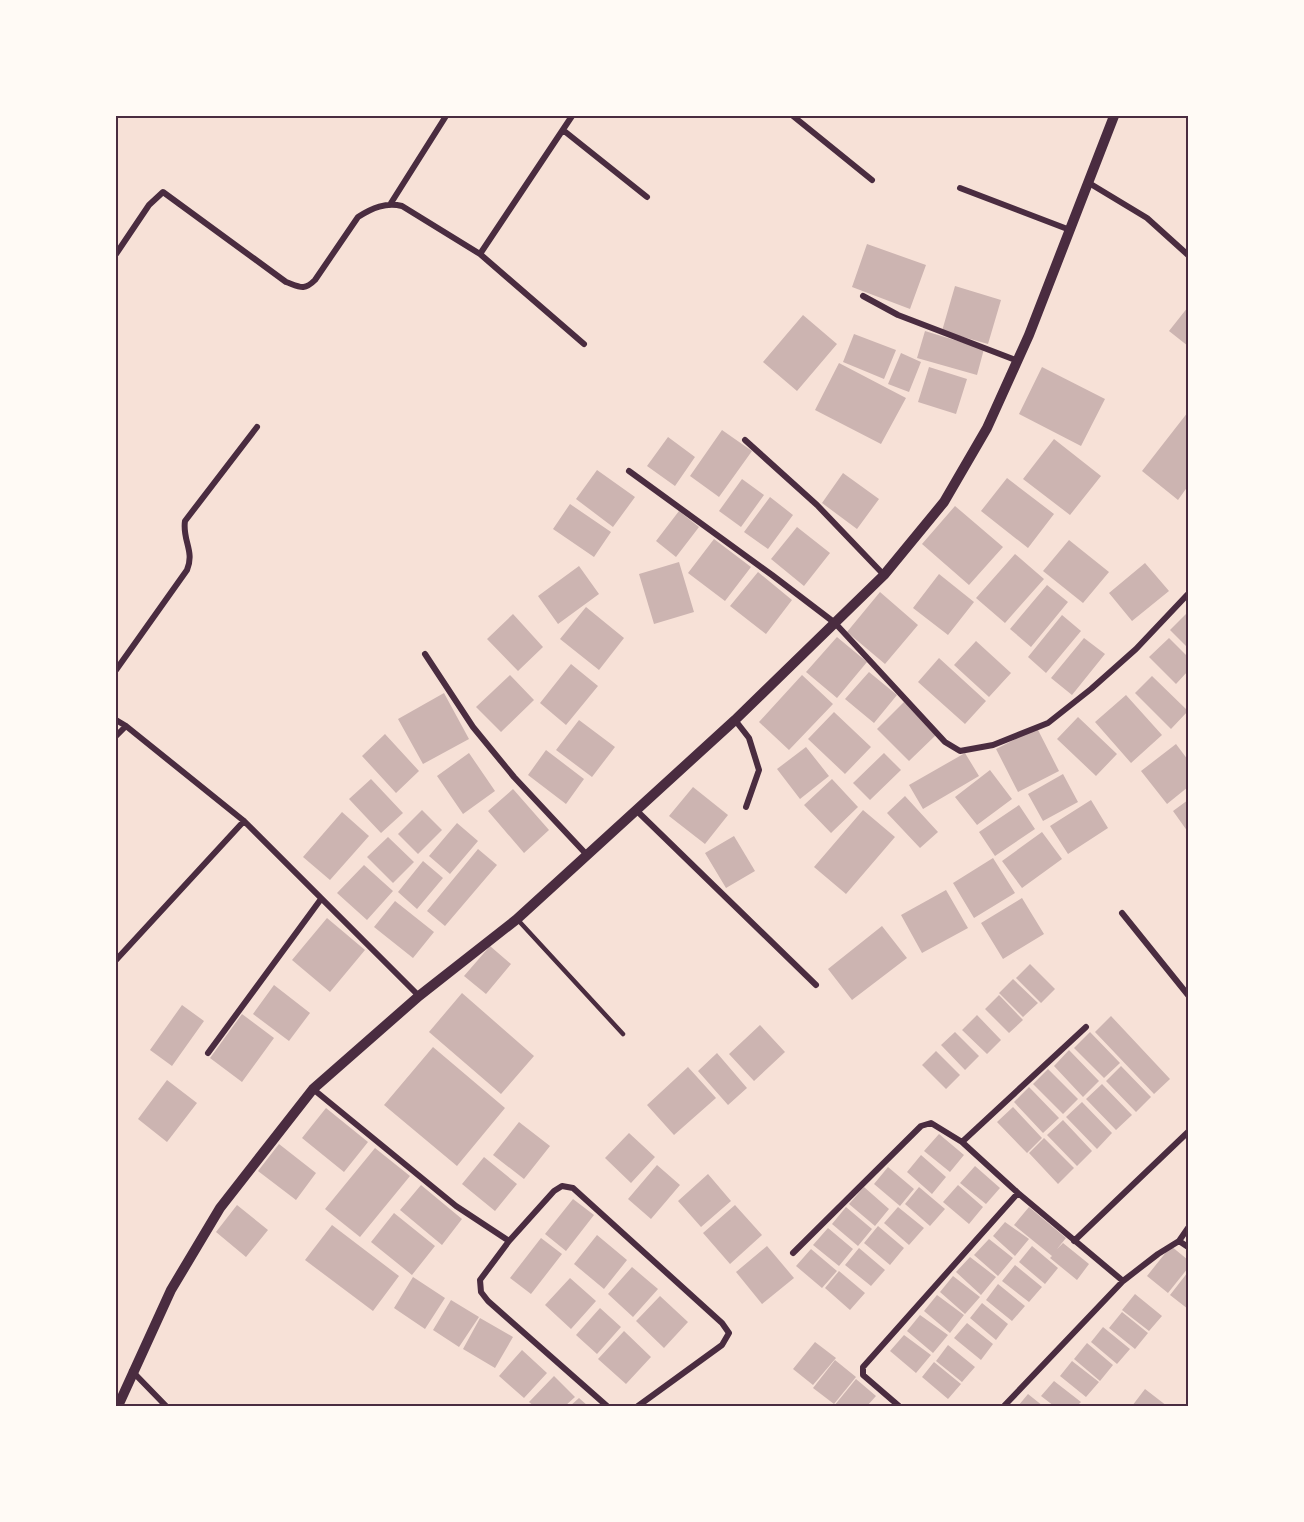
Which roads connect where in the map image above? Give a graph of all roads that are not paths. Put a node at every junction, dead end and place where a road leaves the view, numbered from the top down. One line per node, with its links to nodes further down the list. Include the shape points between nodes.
1 (446, 116): 10 (street)
2 (572, 116): 5 (street)
3 (793, 116): 6 (street)
4 (1114, 116): 7 (street)
5 (563, 130): 9 (street); 13 (street)
6 (872, 180)
7 (1089, 183): 11 (street); 14 (street, via 1147,218)
8 (960, 188): 11 (street)
9 (647, 197)
10 (391, 203): 12 (street, via 358,217 308,287 286,282 163,192 149,205); 13 (street)
11 (1070, 230): 17 (street)
12 (116, 254)
13 (480, 254): 16 (street)
14 (1188, 255)
15 (863, 296): 17 (street, via 898,315)
16 (584, 344)
17 (1018, 361): 21 (street, via 987,428 944,502)
18 (258, 428): 25 (street, via 185,521 191,560 187,570)
19 (745, 440): 21 (street, via 817,505)
20 (628, 471): 23 (street)
21 (884, 575): 23 (street)
22 (1188, 594): 23 (street, via 1136,649 1048,723 993,745 960,751 945,742)
23 (835, 623): 27 (street)
24 (425, 654): 33 (street, via 473,727)
25 (116, 670)
26 (116, 720): 28 (street)
27 (735, 720): 30 (street, via 749,738 759,770); 31 (street)
28 (126, 726): 29 (street); 32 (street)
29 (116, 736)
30 (746, 807)
31 (635, 810): 33 (street); 38 (street)
32 (244, 821): 34 (street); 37 (street)
33 (587, 855): 36 (street)
34 (321, 899): 40 (street); 43 (street)
35 (1122, 913): 39 (street)
36 (517, 919): 40 (street); 42 (lane)
37 (116, 960)
38 (816, 985)
39 (1188, 995)
40 (419, 996): 44 (street)
41 (1086, 1027): 46 (street)
42 (623, 1034)
43 (208, 1053)
44 (313, 1089): 49 (street, via 456,1206); 55 (street, via 220,1208 171,1290)
45 (1188, 1132): 50 (street)
46 (962, 1142): 47 (street); 53 (street, via 931,1123 921,1126)
47 (1018, 1193): 50 (street); 60 (street, via 862,1367 863,1375)
48 (1188, 1228): 51 (street)
49 (508, 1241): 58 (street, via 480,1280 481,1292); 59 (street, via 554,1191 562,1186 573,1188 722,1323 729,1333 722,1345)
50 (1074, 1241): 54 (street)
51 (1179, 1241): 52 (street); 54 (street)
52 (1188, 1247)
53 (793, 1253)
54 (1123, 1281): 61 (street)
55 (132, 1371): 56 (street); 57 (street)
56 (118, 1407)
57 (166, 1407)
58 (607, 1407)
59 (638, 1407)
60 (899, 1407)
61 (1004, 1407)

